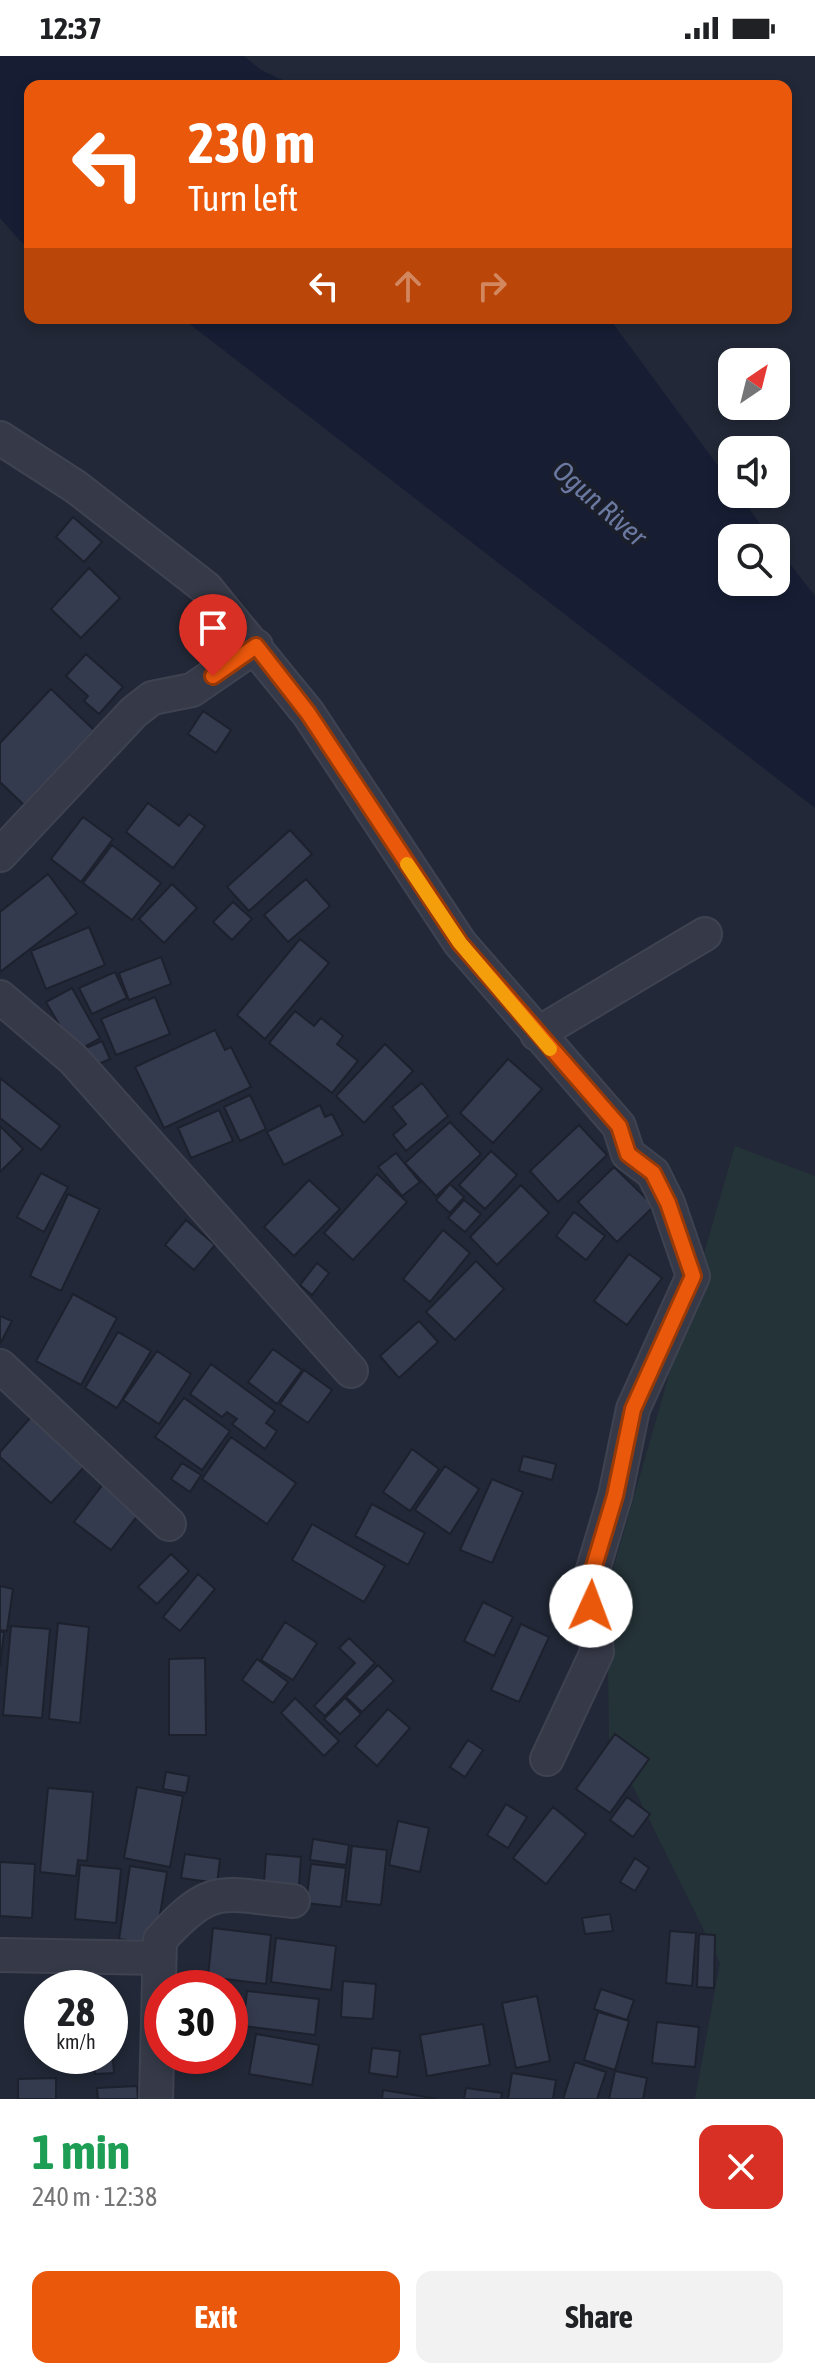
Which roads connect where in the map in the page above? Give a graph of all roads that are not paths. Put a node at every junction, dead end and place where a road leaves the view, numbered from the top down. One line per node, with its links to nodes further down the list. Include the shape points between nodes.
1 (0, 438): 2 (street, via 144,537 206,588)
2 (256, 646): 3 (street, via 192,690 152,698 134,712); 6 (street, via 308,713 460,943)
3 (0, 855)
4 (705, 934): 6 (street)
5 (0, 997): 8 (street, via 73,1059)
6 (537, 1034): 10 (street, via 619,1126 628,1154 653,1173 693,1276 633,1409 589,1583 597,1652)
7 (0, 1366): 9 (street)
8 (351, 1371)
9 (169, 1524)
10 (547, 1759)
11 (293, 1901): 13 (street, via 216,1893 167,1931)
12 (0, 1955): 13 (street)
13 (158, 1958): 14 (street)
14 (156, 2099)

